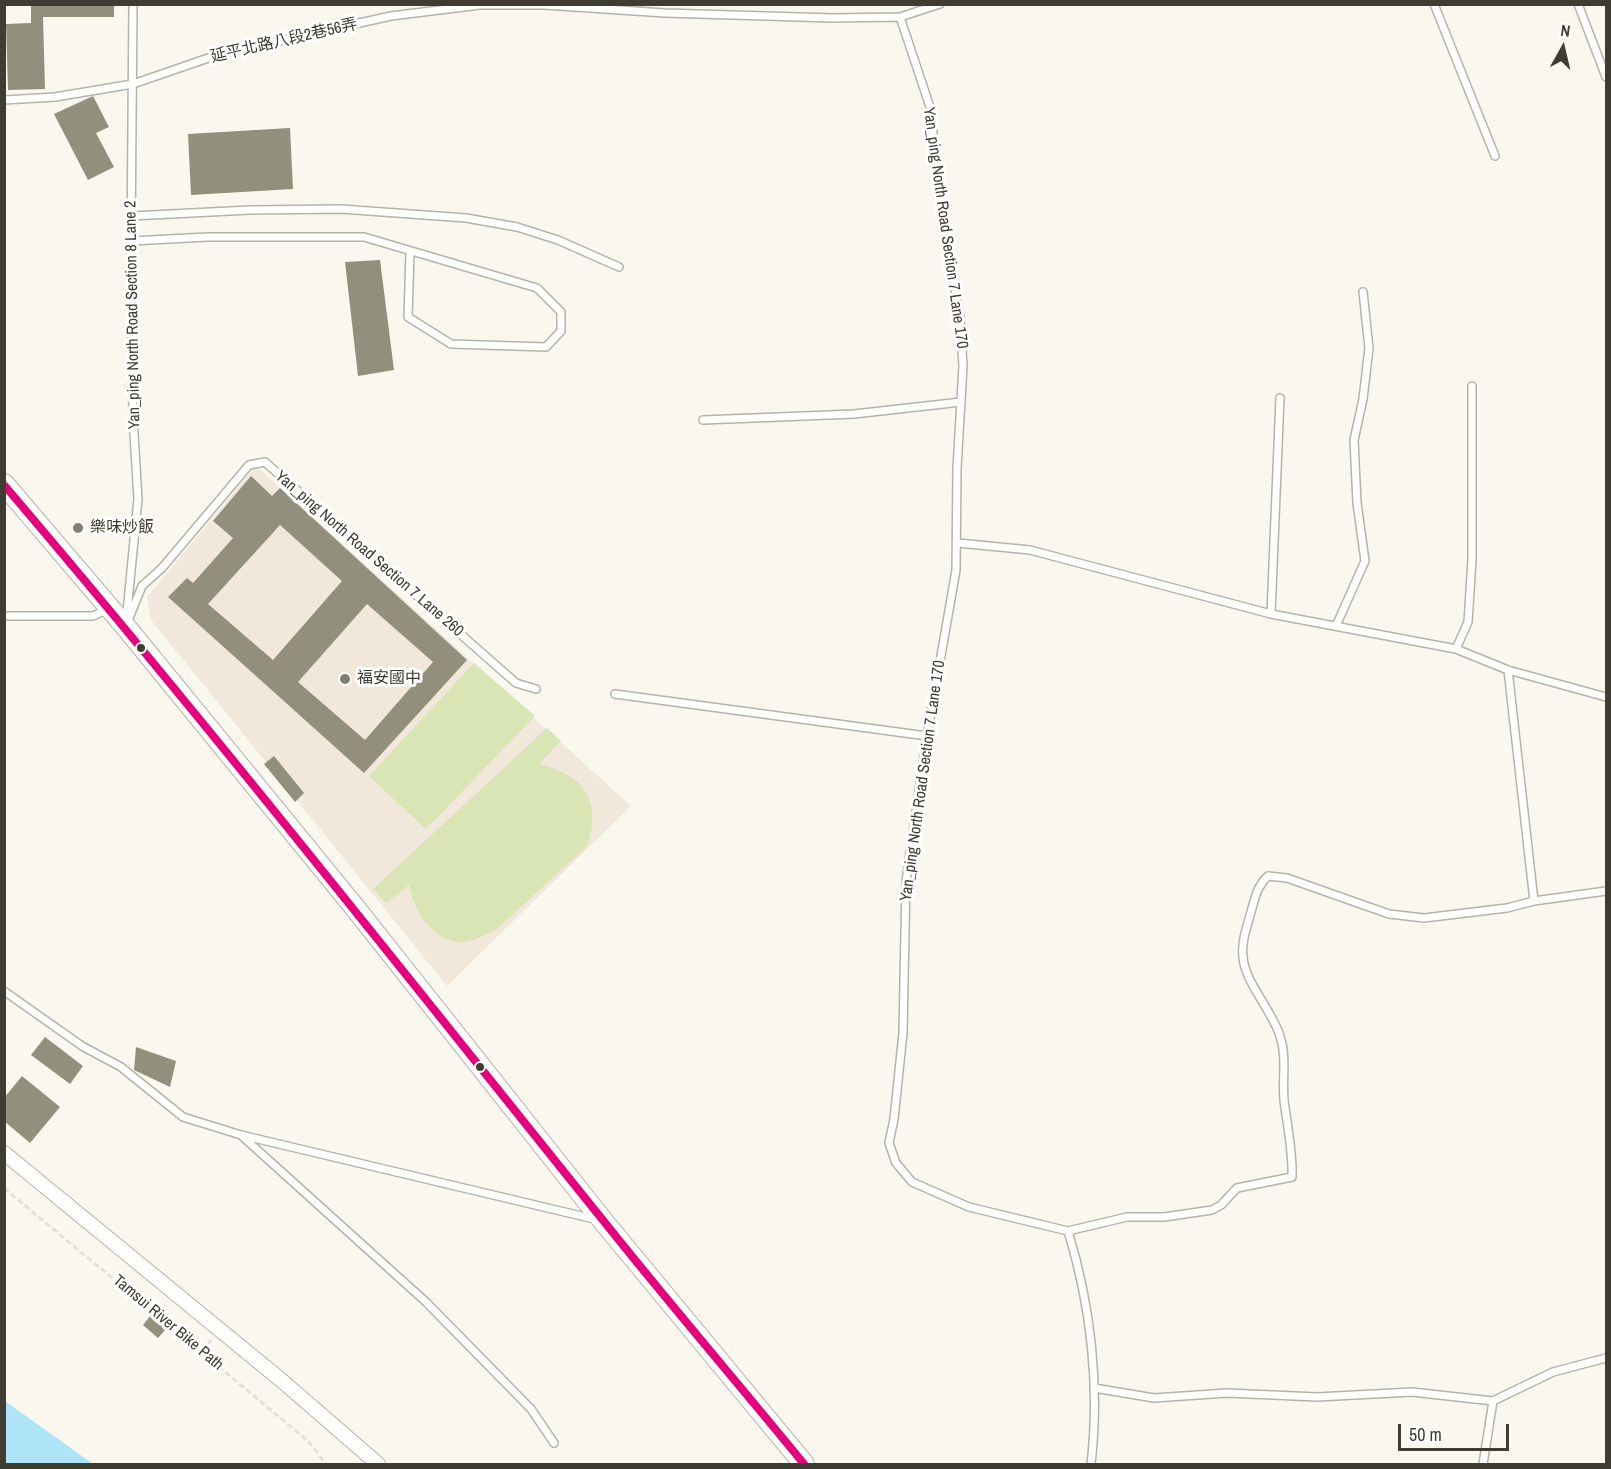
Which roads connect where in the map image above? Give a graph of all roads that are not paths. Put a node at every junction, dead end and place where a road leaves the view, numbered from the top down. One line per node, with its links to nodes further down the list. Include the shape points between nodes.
1 (133, 4): 7 (lane, Yan_ping North Road Section 8 Lane 2)
2 (939, 4): 5 (lane, 延平北路八段2巷56弄)
3 (1434, 4): 9 (lane)
4 (1578, 4): 6 (lane)
5 (900, 16): 7 (lane, 延平北路八段2巷56弄, via 809,18 480,5 391,16 220,54); 17 (lane, Yan_ping North Road Section 7 Lane 170, via 931,110 937,183 960,318)
6 (1606, 77)
7 (133, 84): 8 (lane, 延平北路八段2巷56弄, via 55,97); 10 (lane, Yan_ping North Road Section 8 Lane 2)
8 (4, 100)
9 (1495, 156)
10 (132, 216): 11 (lane, Yan_ping North Road Section 8 Lane 2); 13 (lane, via 341,209 466,218 527,230)
11 (131, 240): 12 (lane, via 364,237); 24 (lane, Yan_ping North Road Section 8 Lane 2, via 138,498)
12 (410, 252): 12 (lane, via 537,288 561,312 561,331 546,347 452,344 408,317)
13 (619, 267)
14 (1363, 292): 25 (lane, via 1369,348 1354,440 1365,561)
15 (1472, 386): 26 (lane, via 1472,560 1468,622)
16 (1280, 398): 22 (lane)
17 (962, 402): 18 (lane, via 854,414); 20 (lane, Yan_ping North Road Section 7 Lane 170, via 957,468)
18 (703, 420)
19 (4, 484): 21 (street)
20 (958, 543): 22 (lane, via 1030,550); 31 (lane, Yan_ping North Road Section 7 Lane 170)
21 (110, 608): 23 (lane, via 93,616); 24 (street)
22 (1271, 614): 25 (lane)
23 (4, 616)
24 (125, 626): 28 (lane, Yan_ping North Road Section 7 Lane 260, via 142,585 162,568 249,465 265,462 516,683); 37 (street)
25 (1336, 626): 26 (lane)
26 (1456, 649): 27 (lane)
27 (1508, 670): 30 (lane); 33 (lane)
28 (536, 689)
29 (615, 694): 31 (lane)
30 (1606, 697)
31 (927, 736): 38 (lane, Yan_ping North Road Section 7 Lane 170, via 906,881 903,1033 889,1143 896,1163 912,1182 969,1207)
32 (1606, 891): 33 (lane)
33 (1534, 901): 38 (lane, via 1424,918 1389,914 1287,878 1268,876 1256,893 1243,957 1246,972 1280,1036 1292,1177 1237,1188 1212,1210 1164,1217 1126,1217)
34 (4, 991): 35 (lane, via 82,1046 121,1067 183,1116)
35 (241, 1135): 37 (lane); 42 (lane, via 426,1302 531,1409)
36 (4, 1153): 43 (street)
37 (603, 1221): 44 (street)
38 (1068, 1231): 40 (lane, via 1079,1268)
39 (1606, 1358): 41 (lane, via 1553,1371)
40 (1094, 1388): 41 (lane, via 1154,1398 1227,1393 1317,1397 1412,1392); 45 (lane, via 1096,1422)
41 (1493, 1401): 46 (lane)
42 (554, 1443)
43 (378, 1464)
44 (804, 1464)
45 (1091, 1464)
46 (1483, 1464)

